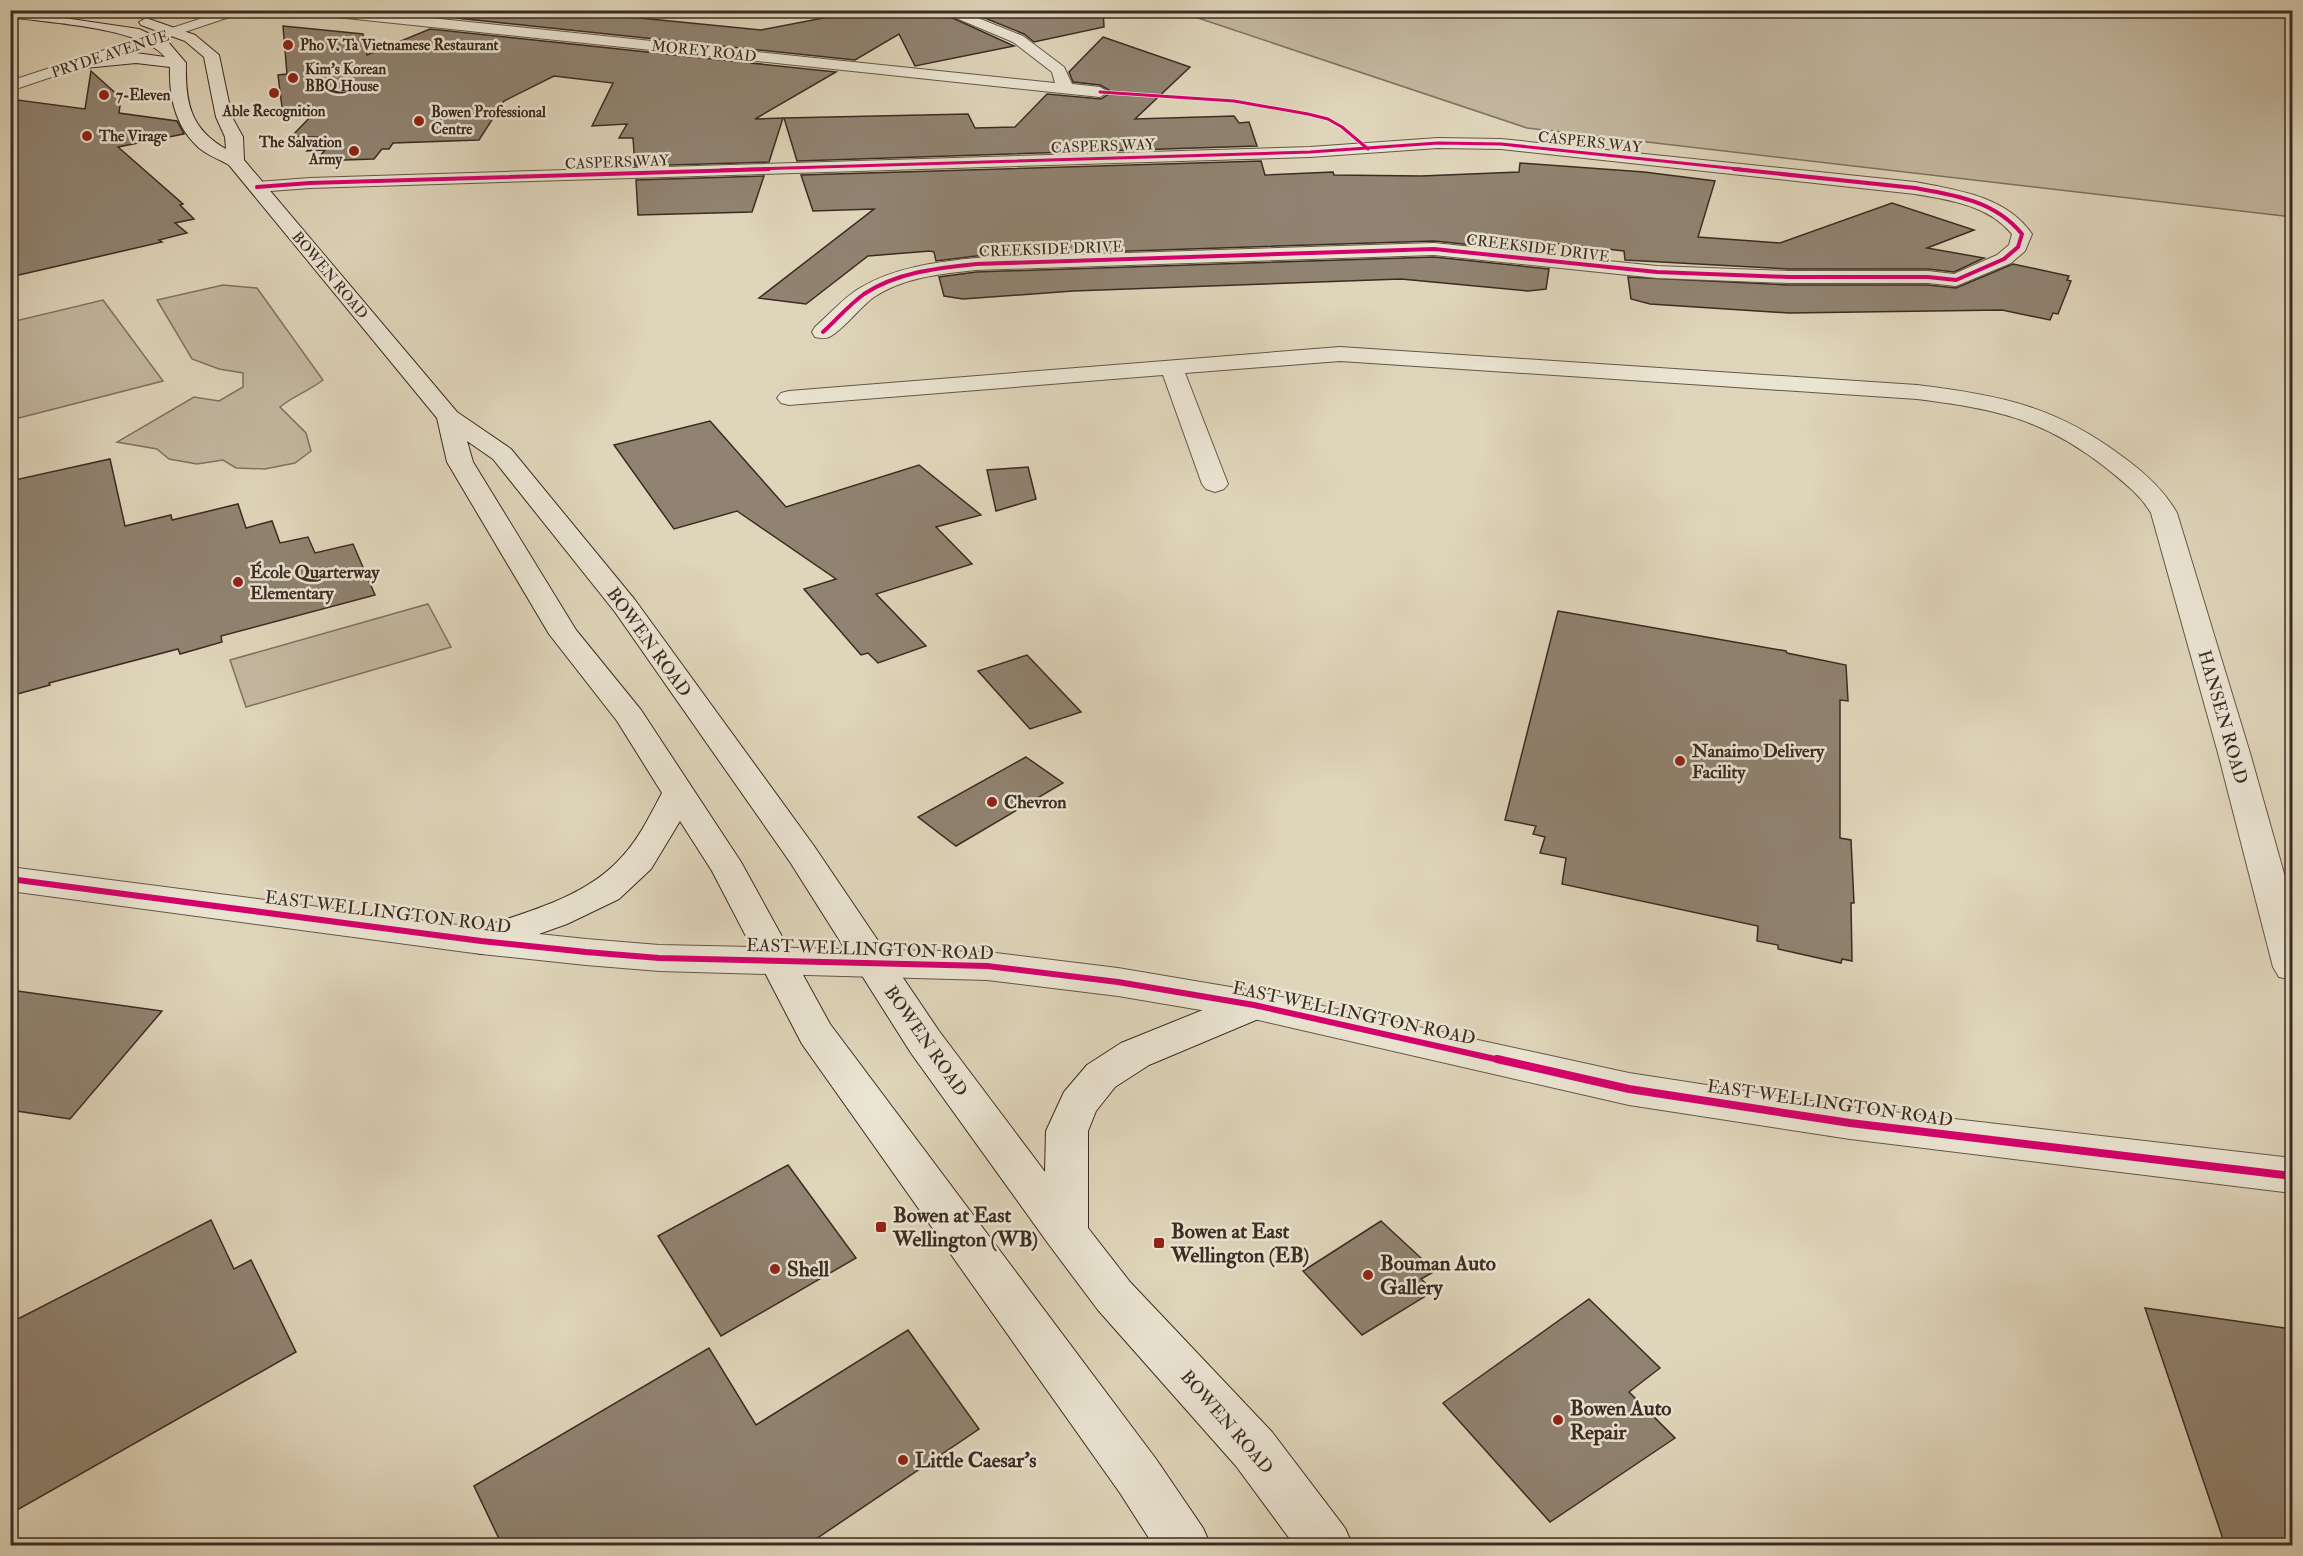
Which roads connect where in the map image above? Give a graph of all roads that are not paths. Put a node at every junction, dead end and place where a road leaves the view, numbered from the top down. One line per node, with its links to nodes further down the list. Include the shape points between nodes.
1 (74, 10): 6 (street, via 144,21)
2 (243, 10): 6 (street, PRYDE AVENUE)
3 (308, 10): 11 (street, MOREY ROAD)
4 (944, 10): 11 (street, via 1018,39 1059,70)
5 (10, 13): 7 (street, via 118,29)
6 (178, 32): 7 (street, PRYDE AVENUE); 13 (street, via 211,55 224,117 234,137)
7 (151, 40): 8 (street, via 169,50); 9 (street, PRYDE AVENUE)
8 (178, 63): 9 (street, via 136,58); 13 (street, BOWEN ROAD, via 177,88 191,128 203,143)
9 (75, 64): 10 (street, PRYDE AVENUE)
10 (10, 86)
11 (1065, 88): 12 (street, MOREY ROAD)
12 (1100, 92)
13 (235, 161): 14 (street, BOWEN ROAD)
14 (257, 187): 15 (street, CASPERS WAY, via 1310,152 1469,143 1883,184); 19 (street, BOWEN ROAD)
15 (1948, 194): 16 (street, CREEKSIDE DRIVE, via 1988,207 2015,223 2022,234 2018,247 2004,259 1956,280 1657,272 1434,249 976,264 900,276 854,302)
16 (823, 332)
17 (1171, 367): 18 (street, HANSEN ROAD); 20 (street); 26 (street, HANSEN ROAD, via 1340,354 1928,393 1985,402 2049,422 2084,439 2134,478 2164,513)
18 (789, 398)
19 (449, 417): 21 (street, BOWEN ROAD, via 460,462 558,624 630,717); 25 (street, BOWEN ROAD, via 502,454 625,606 802,854)
20 (1215, 484)
21 (679, 793): 23 (street, via 638,861 620,881 590,899); 24 (street, BOWEN ROAD, via 729,870)
22 (10, 879): 23 (street, EAST WELLINGTON ROAD)
23 (481, 941): 24 (street, EAST WELLINGTON ROAD, via 659,958)
24 (777, 961): 25 (street, EAST WELLINGTON ROAD); 30 (street, BOWEN ROAD, via 816,1034)
25 (874, 963): 27 (street, EAST WELLINGTON ROAD, via 987,966 1118,982); 29 (street, BOWEN ROAD, via 925,1042)
26 (2292, 967)
27 (1254, 1005): 28 (street, EAST WELLINGTON ROAD, via 1629,1089 1850,1124); 29 (street, via 1135,1054 1101,1076 1079,1103 1067,1131)
28 (2292, 1176)
29 (1066, 1233): 31 (street, BOWEN ROAD, via 1114,1296 1254,1449)
30 (1185, 1545)
31 (1327, 1545)

